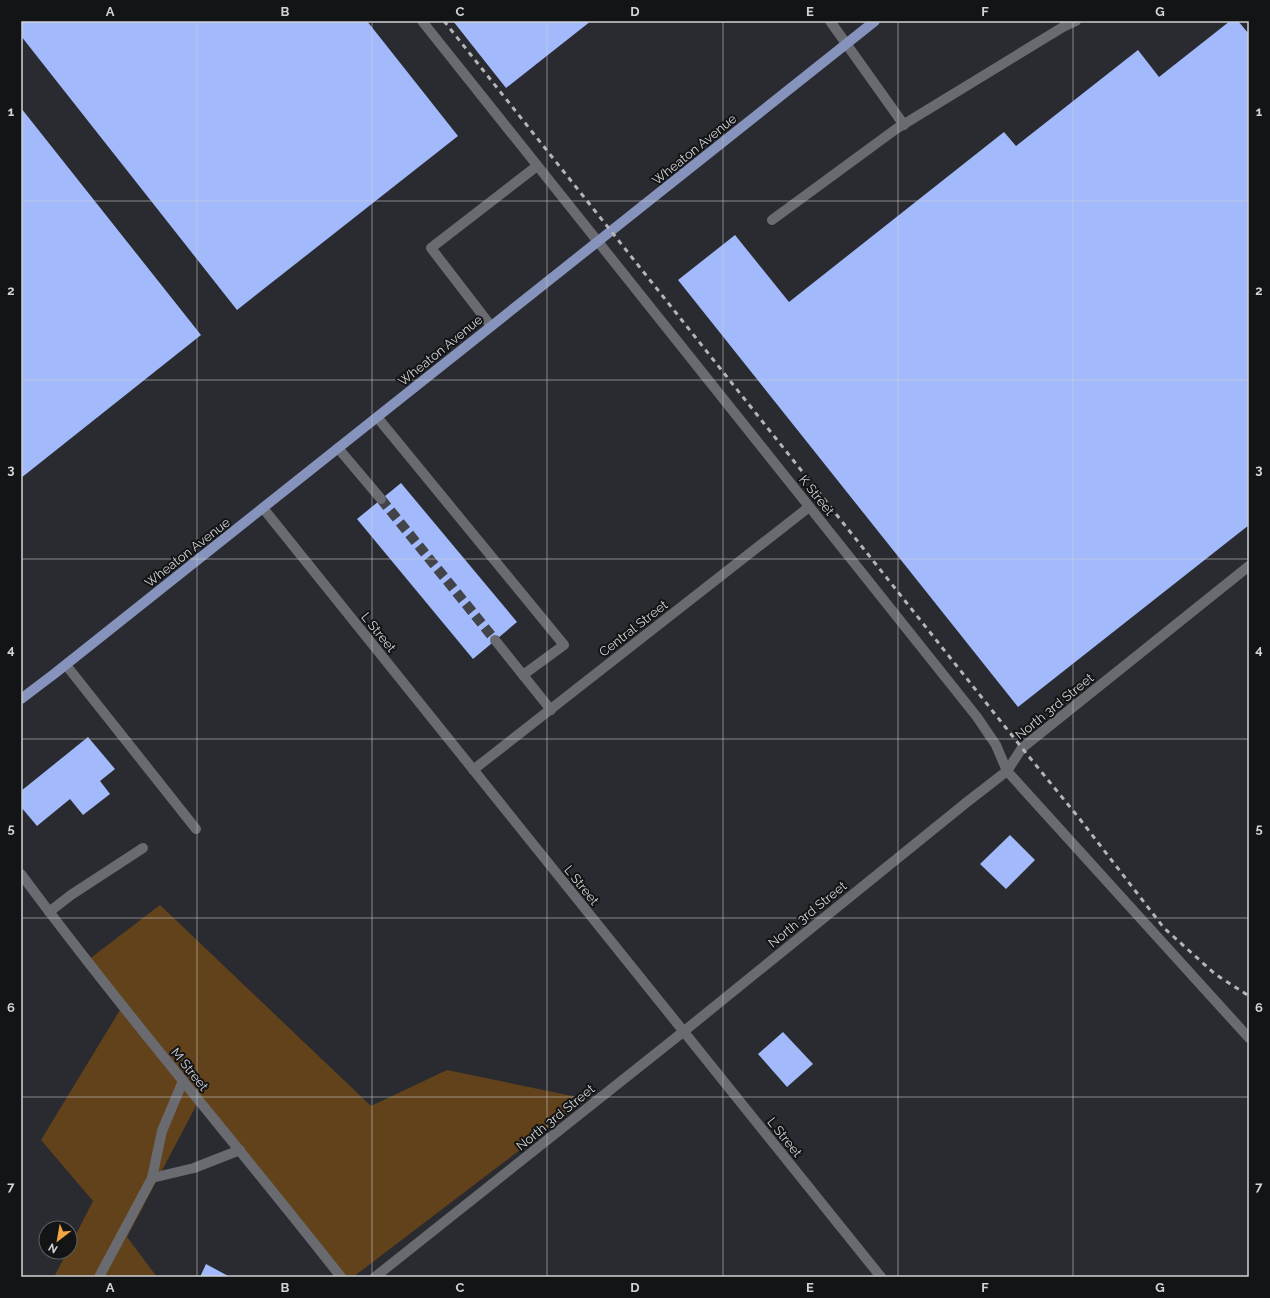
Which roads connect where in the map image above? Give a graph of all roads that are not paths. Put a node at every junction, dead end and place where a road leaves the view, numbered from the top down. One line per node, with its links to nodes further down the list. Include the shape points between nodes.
1 (422, 21): 7 (street, K Street)
2 (830, 21): 5 (street)
3 (875, 21): 5 (main road, Wheaton Avenue)
4 (1076, 21): 6 (street)
5 (846, 44): 6 (street); 9 (main road, Wheaton Avenue)
6 (904, 125): 8 (street)
7 (537, 166): 9 (street, K Street); 10 (street, via 431,248)
8 (772, 220)
9 (598, 242): 10 (main road, Wheaton Avenue); 14 (street, K Street)
10 (491, 326): 11 (main road, Wheaton Avenue)
11 (377, 417): 12 (main road, Wheaton Avenue); 19 (street, via 564,645)
12 (338, 448): 13 (street); 15 (main road, Wheaton Avenue)
13 (381, 499)
14 (810, 507): 21 (street, Central Street); 23 (street, K Street, via 977,717 996,746)
15 (263, 508): 18 (main road, Wheaton Avenue); 22 (street, L Street)
16 (1249, 566): 23 (street, North 3rd Street, via 1022,748)
17 (495, 640): 19 (street)
18 (66, 665): 20 (main road, Wheaton Avenue); 24 (street)
19 (523, 675): 21 (street)
20 (21, 698)
21 (551, 710): 22 (street, Central Street)
22 (473, 770): 28 (street, L Street)
23 (1006, 771): 28 (street, North 3rd Street); 29 (street)
24 (196, 829)
25 (143, 848): 27 (street)
26 (21, 874): 27 (street, M Street)
27 (49, 912): 30 (street, M Street)
28 (683, 1032): 35 (street, North 3rd Street); 36 (street, L Street)
29 (1249, 1038)
30 (182, 1081): 31 (street, M Street); 32 (street, via 162,1131)
31 (240, 1150): 32 (street, via 194,1168); 34 (street, M Street)
32 (152, 1178): 33 (street)
33 (99, 1277)
34 (341, 1277)
35 (376, 1277)
36 (881, 1277)

